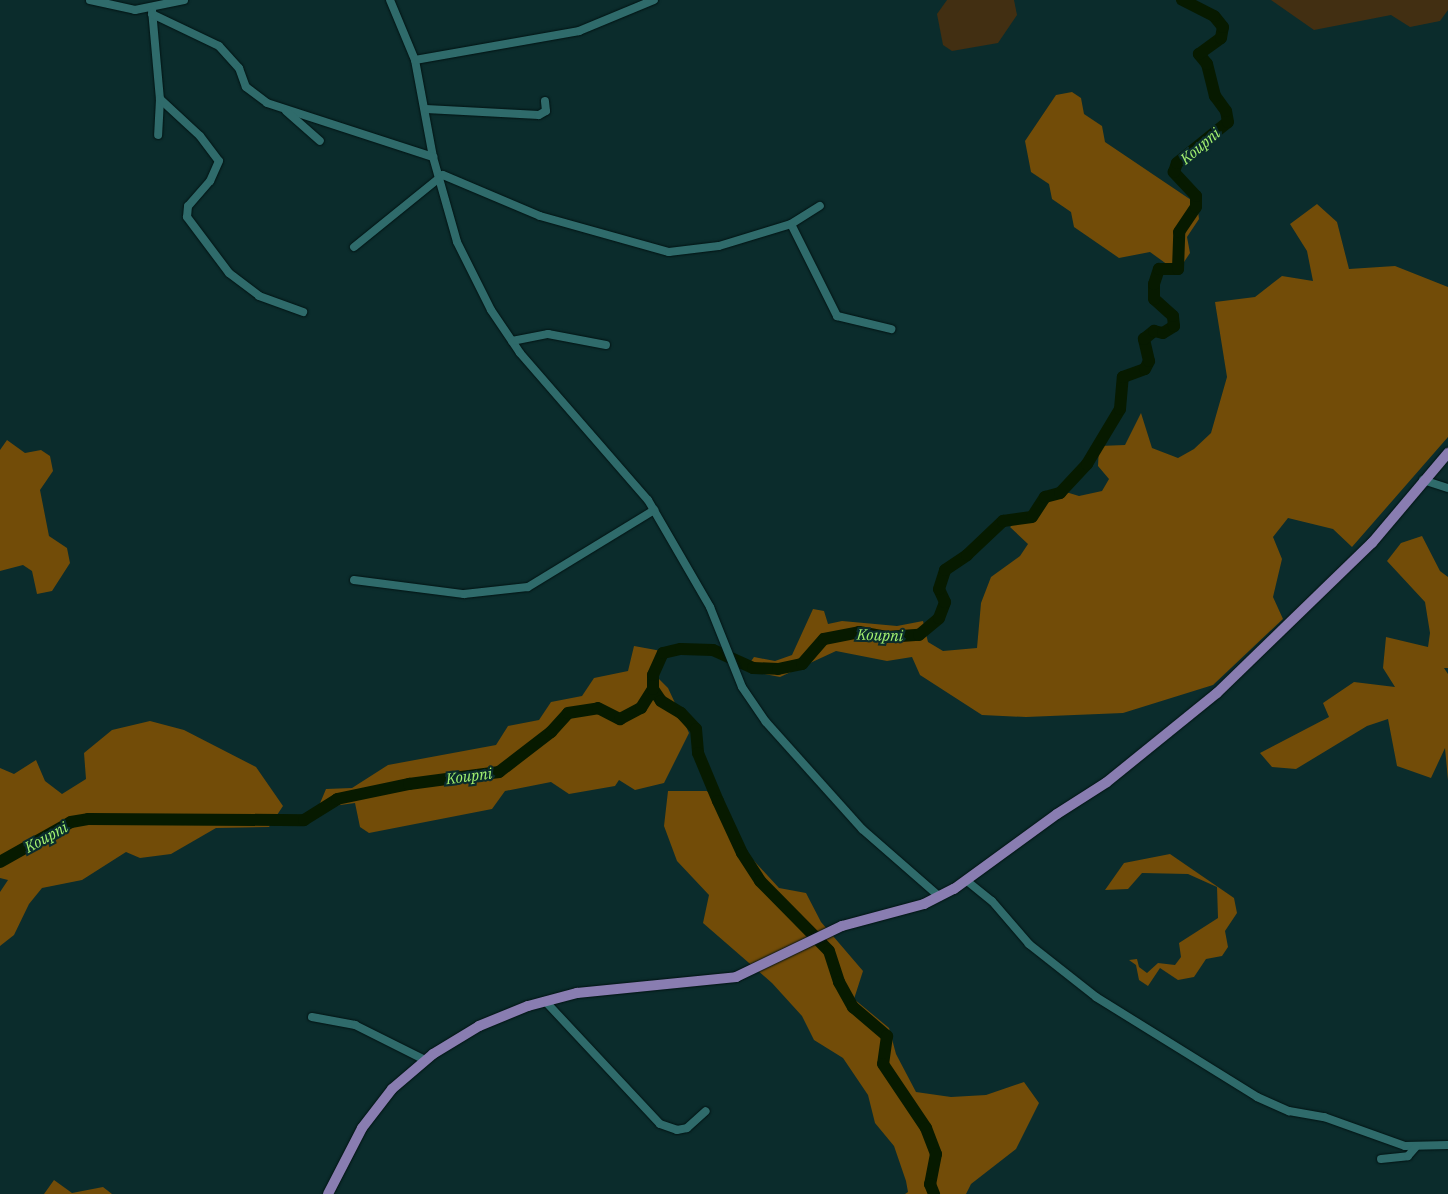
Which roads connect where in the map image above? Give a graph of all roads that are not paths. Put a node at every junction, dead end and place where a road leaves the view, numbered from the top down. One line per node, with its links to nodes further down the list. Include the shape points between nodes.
1 (90, 0): 5 (street)
2 (184, 0): 5 (street)
3 (390, 0): 6 (street)
4 (654, 0): 6 (street, via 578,31)
5 (152, 12): 7 (street); 10 (street, via 219,46 239,68 253,94)
6 (415, 60): 9 (street)
7 (160, 99): 11 (street); 18 (street, via 200,136 219,161 210,181 185,211 187,217 229,273 259,296)
8 (545, 101): 9 (street, via 546,111 539,115)
9 (426, 109): 13 (street)
10 (284, 110): 12 (street); 13 (street)
11 (158, 135)
12 (320, 141)
13 (433, 157): 14 (street)
14 (438, 177): 16 (street, via 448,174 546,218 669,252 719,246); 17 (street); 20 (street, via 466,263)
15 (820, 206): 16 (street)
16 (791, 224): 19 (street, via 836,316)
17 (354, 247)
18 (302, 312)
19 (892, 328)
20 (512, 341): 21 (street, via 548,334); 25 (street)
21 (606, 345)
22 (1448, 453): 23 (main road)
23 (1423, 480): 24 (street); 27 (main road, via 1348,568 1217,693 1108,782 1056,814)
24 (1448, 488)
25 (654, 510): 26 (street, via 528,587 464,594); 28 (street, via 710,607 753,706 862,829)
26 (354, 580)
27 (967, 881): 28 (main road); 34 (street, via 992,901 1029,944 1096,997 1249,1092 1289,1111 1324,1117)
28 (940, 897): 29 (main road, via 826,933 736,977 631,985)
29 (545, 1001): 31 (main road, via 479,1026); 32 (street, via 660,1124 677,1130 687,1128)
30 (312, 1017): 31 (street, via 355,1025)
31 (425, 1060): 36 (main road, via 376,1109)
32 (706, 1111)
33 (1448, 1145): 34 (street)
34 (1415, 1148): 35 (street, via 1408,1156)
35 (1381, 1159)
36 (328, 1194)

